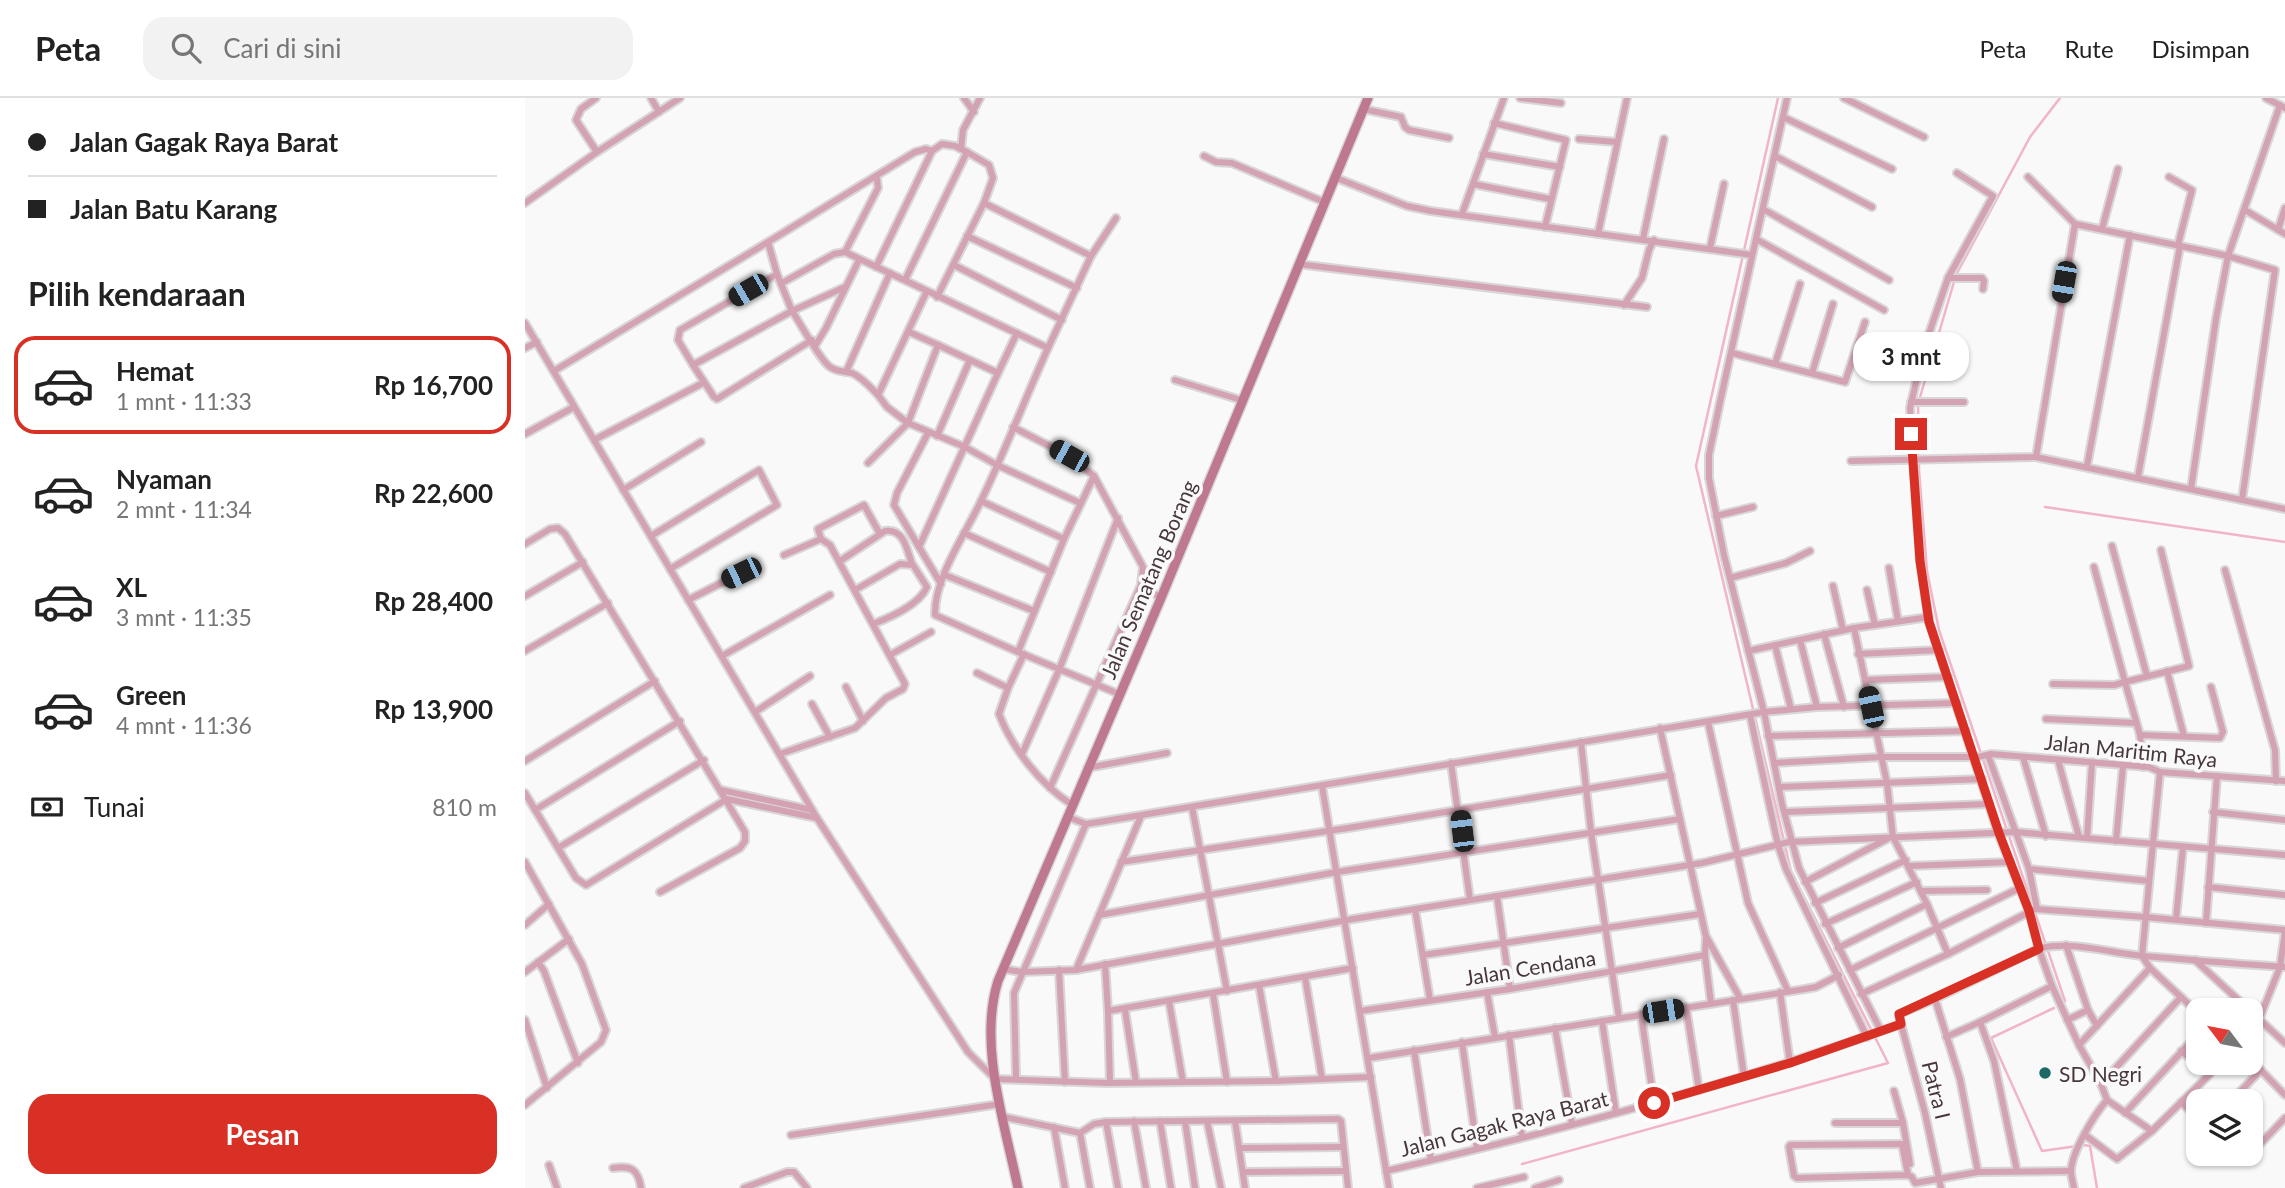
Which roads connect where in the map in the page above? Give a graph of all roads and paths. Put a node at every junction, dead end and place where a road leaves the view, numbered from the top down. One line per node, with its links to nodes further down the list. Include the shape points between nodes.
1 (596, 98): 27 (street, via 580,109 576,120)
2 (651, 98): 16 (street)
3 (680, 98): 16 (street)
4 (964, 98): 17 (street)
5 (980, 98): 17 (street)
6 (1368, 98): 15 (street, Jalan Sematang Borang)
7 (1504, 98): 19 (street)
8 (1520, 98): 13 (street)
9 (1627, 98): 24 (street)
10 (1787, 98): 18 (street)
11 (1843, 98): 20 (street)
12 (2266, 98): 14 (street)
13 (1561, 103)
14 (2283, 106): 48 (street)
15 (1363, 109): 21 (street, via 1401,117 1409,130); 36 (street, Jalan Sematang Borang)
16 (659, 112): 27 (street)
17 (974, 112): 26 (street, via 963,130)
18 (1783, 117): 30 (street); 32 (street)
19 (1494, 123): 28 (street); 31 (street, via 1565,138)
20 (1924, 137)
21 (1449, 138)
22 (1579, 139): 24 (street)
23 (1664, 139): 58 (street)
24 (1617, 142): 55 (street)
25 (932, 151): 26 (street, via 942,144); 35 (street, via 915,152); 71 (street)
26 (964, 151): 44 (street, via 989,165 993,173); 76 (street)
27 (597, 152): 43 (street)
28 (1483, 154): 31 (street); 39 (street)
29 (1204, 156): 42 (street)
30 (1775, 156): 45 (street); 47 (street)
31 (1560, 167): 41 (street)
32 (1892, 169)
33 (2118, 169): 53 (street)
34 (1957, 173): 74 (street, via 1993,196)
35 (875, 177): 61 (street); 64 (street, via 878,188)
36 (1334, 177): 42 (street, Jalan Sematang Borang); 49 (street, via 1407,206)
37 (2028, 177): 51 (street)
38 (2169, 177): 62 (street, via 2192,190)
39 (1473, 184): 41 (street); 49 (street)
40 (1724, 184): 63 (street)
41 (1550, 199): 52 (street)
42 (1320, 200): 69 (street, Jalan Sematang Borang)
43 (525, 202)
44 (984, 203): 57 (street); 66 (street)
45 (1873, 207)
46 (2285, 208): 54 (street)
47 (1763, 209): 59 (street); 75 (street)
48 (2245, 210): 54 (street); 67 (street)
49 (1462, 214): 52 (street)
50 (1115, 218): 66 (street)
51 (2075, 224): 53 (street); 122 (street)
52 (1545, 227): 55 (street)
53 (2102, 229): 56 (street)
54 (2282, 232)
55 (1598, 234): 58 (street)
56 (2130, 235): 62 (street); 127 (street)
57 (967, 236): 70 (street); 80 (street)
58 (1643, 239): 60 (street)
59 (1756, 239): 65 (street); 87 (street)
60 (1654, 240): 63 (street); 85 (street, via 1639,284)
61 (768, 242): 73 (street); 103 (street)
62 (2179, 245): 67 (street); 129 (street)
63 (1710, 248): 65 (street)
64 (845, 252): 68 (street); 77 (street)
65 (1750, 254): 99 (street)
66 (1091, 256): 80 (street)
67 (2228, 256): 130 (street); 132 (street, via 2275,270)
68 (859, 260): 71 (street); 79 (street)
69 (1298, 264): 85 (street); 110 (street, Jalan Sematang Borang)
70 (954, 265): 83 (street); 89 (street)
71 (876, 267): 72 (street)
72 (890, 273): 76 (street); 104 (street)
73 (777, 274): 77 (street); 102 (street, via 680,330 678,341)
74 (1954, 278): 81 (street, via 1982,278); 112 (street, via 1924,348)
75 (1889, 280)
76 (905, 281): 82 (street)
77 (782, 284): 88 (street)
78 (1800, 284): 101 (street)
79 (845, 287): 88 (street); 95 (street, via 826,328)
80 (1077, 288): 89 (street)
81 (1983, 289)
82 (927, 291): 83 (street); 92 (street)
83 (937, 296): 93 (street)
84 (1833, 304): 106 (street)
85 (1623, 305): 86 (street)
86 (1647, 307)
87 (1884, 310)
88 (792, 311): 95 (street); 102 (street)
89 (1062, 320): 98 (street)
90 (1865, 322): 106 (street, via 1847,380)
91 (525, 323): 94 (street)
92 (909, 332): 96 (street); 109 (street)
93 (1017, 333): 98 (street); 105 (street)
94 (537, 342): 97 (street); 103 (street)
95 (813, 343): 104 (street, via 829,367); 108 (street, via 722,398 714,397)
96 (937, 345): 100 (street); 114 (street)
97 (525, 348)
98 (1048, 348): 115 (street)
99 (1732, 353): 101 (street); 137 (street, via 1709,455)
100 (970, 360): 105 (street); 118 (street)
101 (1775, 364): 106 (street)
102 (693, 365): 108 (street)
103 (554, 371): 113 (street)
104 (846, 372): 109 (street, via 862,379)
105 (998, 373): 121 (street)
106 (1812, 373)
107 (1175, 380): 110 (street)
108 (703, 383): 119 (street)
109 (878, 395): 114 (street)
110 (1241, 400): 168 (street, Jalan Sematang Borang)
111 (1964, 402): 112 (street)
112 (1914, 403): 123 (street)
113 (574, 407): 117 (street); 119 (street)
114 (908, 423): 116 (street); 125 (street)
115 (1013, 427): 126 (street); 128 (street, via 1069,456)
116 (928, 433): 118 (street); 146 (street, via 894,500)
117 (525, 434)
118 (937, 436): 121 (street)
119 (594, 440): 131 (street)
120 (701, 442): 131 (street)
121 (965, 447): 126 (street); 146 (street)
122 (2036, 457): 123 (street); 127 (street)
123 (1914, 460): 124 (street); 172 (street, via 1920,561)
124 (1851, 461)
125 (868, 463)
126 (997, 465): 133 (street); 134 (street)
127 (2087, 466): 129 (street)
128 (1094, 476): 134 (street); 138 (street)
129 (2138, 477): 130 (street)
130 (2191, 489): 132 (street)
131 (623, 490): 141 (street)
132 (2242, 500): 136 (street)
133 (981, 501): 139 (street); 143 (street)
134 (1080, 503): 143 (street)
135 (1753, 507): 137 (street)
136 (2285, 509)
137 (1716, 516): 160 (street)
138 (1118, 518): 162 (street, via 1143,567); 189 (street)
139 (964, 533): 157 (street); 159 (street)
140 (880, 534): 142 (street, via 865,505 818,529); 150 (street); 152 (street, via 898,533)
141 (651, 537): 155 (street); 155 (street, via 759,470 777,505)
142 (821, 539): 149 (street); 150 (street)
143 (1064, 539): 157 (street)
144 (525, 544): 151 (street, via 558,528)
145 (2112, 546): 193 (street)
146 (919, 547): 161 (street)
147 (2161, 550): 190 (street, via 2189,666)
148 (1810, 551): 160 (street, via 1786,563)
149 (784, 555)
150 (840, 561): 164 (street)
151 (583, 562): 167 (street); 170 (street)
152 (912, 565): 164 (street, via 900,564); 174 (street, via 923,578 925,591)
153 (2094, 567): 197 (street)
154 (1889, 568): 173 (street)
155 (670, 569): 169 (street)
156 (2225, 570): 245 (street, via 2275,750)
157 (1051, 572): 171 (street)
158 (741, 573): 169 (street)
159 (945, 575): 161 (street); 171 (street)
160 (1730, 578): 184 (street)
161 (941, 584): 185 (street, via 935,615)
162 (1142, 586): 168 (street); 199 (street)
163 (1833, 586): 177 (street)
164 (855, 590): 174 (street)
165 (1867, 590): 175 (street)
166 (830, 595): 188 (street)
167 (525, 596)
168 (1157, 596): 203 (street, Jalan Sematang Borang)
169 (688, 600): 188 (street)
170 (608, 603): 183 (street); 196 (street)
171 (1034, 611): 185 (street)
172 (1929, 617): 173 (street); 182 (street)
173 (1898, 621): 175 (street)
174 (873, 624): 187 (street)
175 (1875, 625): 176 (street)
176 (1854, 628): 177 (street); 186 (street)
177 (1843, 630): 179 (street)
178 (931, 632): 187 (street)
179 (1824, 634): 180 (street); 207 (street)
180 (1800, 640): 181 (street); 206 (street)
181 (1775, 645): 184 (street); 209 (street)
182 (1939, 650): 186 (street); 194 (street)
183 (525, 651)
184 (1748, 651): 211 (street)
185 (1021, 653): 189 (street); 202 (street)
186 (1858, 654): 195 (street)
187 (890, 655): 215 (street, via 905,684 903,689 886,698)
188 (722, 656): 210 (street)
189 (1059, 670): 199 (street); 228 (street)
190 (2167, 671): 193 (street); 223 (street)
191 (977, 673): 202 (street)
192 (810, 676): 210 (street)
193 (2147, 676): 197 (street)
194 (1948, 677): 195 (street); 204 (street)
195 (1865, 680): 208 (street)
196 (655, 681): 214 (street); 234 (street)
197 (2125, 682): 198 (street); 217 (street)
198 (2053, 684)
199 (1099, 685): 203 (street); 250 (street)
200 (846, 687): 215 (street)
201 (2210, 687): 223 (street, via 2223,732 2220,738)
202 (1008, 688): 228 (street, via 999,714)
203 (1116, 692): 240 (street, Jalan Sematang Borang)
204 (1957, 703): 208 (street); 219 (street)
205 (812, 705): 224 (street)
206 (1817, 707): 207 (street); 209 (street)
207 (1844, 707): 208 (street)
208 (1871, 707): 220 (street)
209 (1791, 709): 211 (street)
210 (755, 712): 227 (street)
211 (1762, 713): 212 (street); 222 (street)
212 (1751, 715): 216 (street); 277 (street)
213 (2046, 719): 217 (street)
214 (680, 721): 232 (street); 260 (street)
215 (863, 721): 224 (street)
216 (1708, 722): 218 (street); 284 (street)
217 (2136, 723): 221 (street)
218 (1660, 728): 225 (street); 242 (street)
219 (1966, 731): 220 (street); 229 (street)
220 (1875, 734): 222 (street); 230 (street)
221 (2140, 735): 223 (street); 239 (street)
222 (1768, 736): 236 (street)
223 (2184, 736)
224 (830, 737): 227 (street)
225 (1581, 742): 235 (street); 251 (street)
226 (1167, 753): 240 (street)
227 (780, 754): 261 (street)
228 (1022, 754): 250 (street)
229 (1982, 756): 230 (street, Jalan Maritim Raya); 231 (street, Jalan Maritim Raya); 244 (street); 272 (street)
230 (1881, 757): 236 (street, Jalan Maritim Raya); 247 (street)
231 (2023, 757): 233 (street, Jalan Maritim Raya); 273 (street)
232 (704, 760): 252 (street); 280 (street)
233 (2058, 760): 237 (street, Jalan Maritim Raya); 275 (street)
234 (525, 761)
235 (1451, 763): 248 (street); 259 (street)
236 (1774, 763): 249 (street)
237 (2092, 763): 238 (street, Jalan Maritim Raya); 275 (street)
238 (2123, 766): 239 (street, Jalan Maritim Raya); 276 (street)
239 (2143, 767): 241 (street, Jalan Maritim Raya)
240 (1087, 768): 255 (street, Jalan Sematang Borang)
241 (2160, 772): 243 (street, Jalan Maritim Raya); 278 (street)
242 (1671, 775): 251 (street); 267 (street)
243 (2217, 776): 245 (street, Jalan Maritim Raya); 263 (street)
244 (1982, 779): 247 (street); 256 (street)
245 (2276, 781): 246 (street, Jalan Maritim Raya)
246 (2285, 781)
247 (1887, 783): 249 (street); 258 (street)
248 (1322, 786): 257 (street); 270 (street)
249 (1779, 787): 262 (street)
250 (1050, 788): 255 (street)
251 (1587, 788): 259 (street); 271 (street)
252 (721, 790): 254 (street); 261 (street)
253 (525, 793): 260 (street)
254 (727, 799): 266 (street); 280 (street, via 586,885 576,878); 303 (street, via 745,832 744,845)
255 (1070, 803): 265 (street, Jalan Sematang Borang)
256 (1989, 804): 258 (street); 272 (street)
257 (1192, 807): 264 (street); 281 (street)
258 (1890, 808): 262 (street); 274 (street)
259 (1459, 809): 270 (street); 283 (street)
260 (535, 810): 280 (street)
261 (813, 810): 266 (street)
262 (1784, 811): 277 (street)
263 (2213, 812): 268 (street); 282 (street)
264 (1141, 816): 269 (street); 287 (street)
265 (1068, 817): 269 (street); 341 (street, Jalan Sematang Borang)
266 (817, 818): 402 (street, via 968,1052)
267 (1680, 818): 271 (street); 290 (street)
268 (2285, 820)
269 (1086, 824): 347 (street)
270 (1329, 831): 281 (street); 293 (street)
271 (1591, 832): 283 (street); 295 (street)
272 (2008, 832): 273 (street); 274 (street); 288 (street); 291 (street)
273 (2046, 836): 275 (street)
274 (1891, 837): 277 (street); 289 (street); 297 (street)
275 (2083, 837): 276 (street)
276 (2116, 841): 278 (street)
277 (1785, 843): 284 (street); 297 (street); 348 (street, via 1786,869)
278 (2153, 844): 279 (street); 296 (street)
279 (2183, 847): 282 (street); 316 (street)
280 (558, 848)
281 (1201, 849): 287 (street); 304 (street)
282 (2211, 849): 285 (street); 299 (street)
283 (1465, 852): 293 (street); 307 (street)
284 (1738, 855): 290 (street); 354 (street, via 1750,909)
285 (2285, 856)
286 (525, 862): 292 (street)
287 (1121, 862): 314 (street)
288 (2010, 862): 289 (street); 300 (street)
289 (1908, 863): 298 (street); 308 (street)
290 (1691, 864): 295 (street); 313 (street)
291 (2029, 869): 296 (street); 312 (street)
292 (532, 872): 294 (street); 309 (street)
293 (1337, 873): 304 (street); 317 (street)
294 (525, 878)
295 (1598, 879): 306 (street); 321 (street)
296 (2149, 881): 315 (street)
297 (1805, 882): 308 (street)
298 (1917, 882): 302 (street); 319 (street)
299 (2208, 887): 305 (street); 318 (street)
300 (2020, 888): 312 (street); 322 (street)
301 (1987, 890): 302 (street)
302 (1921, 891): 310 (street)
303 (660, 892)
304 (1209, 895): 314 (street); 327 (street)
305 (2285, 895)
306 (1497, 897): 307 (street); 326 (street)
307 (1471, 900): 311 (street)
308 (1815, 903): 319 (street)
309 (549, 904): 320 (street); 325 (street)
310 (1927, 904): 322 (street); 329 (street)
311 (1415, 909): 317 (street); 332 (street)
312 (2033, 910): 315 (street); 330 (street); 331 (street)
313 (1700, 914): 321 (street); 324 (street)
314 (1098, 915): 343 (street)
315 (2145, 917): 316 (street); 334 (street)
316 (2176, 919): 318 (street)
317 (1345, 920): 327 (street); 339 (street)
318 (2206, 923): 323 (street)
319 (1825, 924): 329 (street)
320 (525, 925)
321 (1607, 927): 326 (street); 344 (street)
322 (1937, 928): 331 (street); 345 (street)
323 (2285, 931): 338 (street)
324 (1706, 937): 333 (street); 361 (street)
325 (569, 939): 336 (street); 395 (street, via 606,1030 601,1042)
326 (1504, 943): 332 (street); 352 (street)
327 (1217, 944): 337 (street); 353 (street)
328 (2066, 945): 330 (street); 334 (street); 369 (street)
329 (1838, 948): 345 (street)
330 (2040, 949): 351 (street); 362 (street)
331 (1948, 954): 358 (street)
332 (1423, 955): 363 (street)
333 (1705, 955): 344 (street, Jalan Cendana); 366 (street)
334 (2142, 956): 335 (street); 340 (street)
335 (2193, 958): 338 (street); 360 (street)
336 (538, 962): 346 (street); 395 (street)
337 (1105, 964): 343 (street); 371 (street)
338 (2282, 967): 370 (street)
339 (1353, 968): 349 (street); 372 (street)
340 (2150, 968): 359 (street); 381 (street)
341 (1003, 969): 347 (street); 402 (street, Jalan Sematang Borang, via 991,1018)
342 (1059, 970): 343 (street); 347 (street); 405 (street)
343 (1076, 970)
344 (1613, 970): 352 (street, Jalan Cendana); 374 (street)
345 (1850, 970): 358 (street)
346 (525, 972)
347 (1022, 972): 401 (street, via 1013,1002)
348 (1839, 975): 354 (street, via 1816,987); 385 (street)
349 (1305, 977): 350 (street); 403 (street)
350 (1259, 985): 353 (street); 404 (street)
351 (2052, 986): 376 (street); 379 (street)
352 (1510, 989): 355 (street, Jalan Cendana)
353 (1227, 991): 357 (street)
354 (1788, 991): 356 (street)
355 (1487, 992): 363 (street, Jalan Cendana); 386 (street)
356 (1780, 992): 361 (street); 396 (street)
357 (1213, 994): 364 (street); 408 (street)
358 (1861, 994): 383 (street)
359 (2181, 997): 365 (street); 410 (street)
360 (2236, 998)
361 (1736, 999): 366 (street); 399 (street)
362 (1935, 999): 380 (street, via 1899,1014); 387 (street)
363 (1430, 1000): 372 (street, Jalan Cendana)
364 (1169, 1002): 368 (street); 407 (street)
365 (2186, 1002)
366 (1711, 1003): 367 (street)
367 (1686, 1007): 373 (street); 413 (street)
368 (1125, 1010): 371 (street); 406 (street)
369 (2088, 1010): 376 (street); 381 (street)
370 (2263, 1010)
371 (1108, 1011): 409 (street)
372 (1360, 1011): 394 (street)
373 (1641, 1014): 374 (street); 418 (street)
374 (1619, 1018): 378 (street)
375 (525, 1020): 411 (street)
376 (2067, 1020): 390 (street)
377 (2263, 1020): 389 (street)
378 (1602, 1021): 382 (street); 422 (street)
379 (1980, 1022): 387 (street); 450 (street, via 1994,1061)
380 (1901, 1024): 383 (street); 455 (street, Patra I)
381 (2097, 1027): 390 (street)
382 (1555, 1028): 384 (street); 434 (street)
383 (1880, 1032): 385 (street, Jalan Gagak Raya Barat)
384 (1509, 1035): 386 (street); 440 (street)
385 (1868, 1036): 396 (street, Jalan Gagak Raya Barat)
386 (1495, 1037): 388 (street)
387 (1946, 1037): 453 (street, via 1960,1079)
388 (1462, 1042): 392 (street); 444 (street)
389 (2285, 1043)
390 (2079, 1045): 410 (street)
391 (2186, 1047): 393 (street)
392 (1414, 1050): 394 (street); 445 (street)
393 (2182, 1051): 417 (street, via 2210,1074); 423 (street)
394 (1369, 1058): 400 (street)
395 (578, 1063): 411 (street)
396 (1790, 1063): 399 (street, Jalan Gagak Raya Barat)
397 (2263, 1072): 415 (street)
398 (2256, 1075): 412 (street)
399 (1744, 1076): 413 (street, Jalan Gagak Raya Barat)
400 (1371, 1077): 403 (street); 449 (street)
401 (1016, 1078): 402 (street); 405 (street)
402 (995, 1079): 419 (street, Jalan Sematang Borang)
403 (1322, 1079): 404 (street)
404 (1276, 1081): 408 (street)
405 (1065, 1082): 409 (street)
406 (1136, 1082): 407 (street); 409 (street)
407 (1183, 1082): 408 (street)
408 (1227, 1082)
409 (1110, 1083)
410 (2101, 1084): 416 (street)
411 (547, 1088): 420 (street)
412 (2243, 1089)
413 (1699, 1090): 418 (street, Jalan Gagak Raya Barat)
414 (1894, 1091): 433 (street)
415 (2285, 1095)
416 (2107, 1100): 423 (street); 439 (street)
417 (2181, 1102): 421 (street); 436 (street)
418 (1654, 1103): 422 (street, Jalan Gagak Raya Barat)
419 (1000, 1104): 424 (street, Jalan Sematang Borang); 438 (street)
420 (525, 1105)
421 (2186, 1107)
422 (1616, 1113): 434 (street, Jalan Gagak Raya Barat)
423 (2125, 1113): 436 (street)
424 (1004, 1116): 435 (street); 462 (street, Jalan Sematang Borang)
425 (2285, 1118): 441 (street)
426 (1134, 1121): 427 (street); 431 (street); 466 (street)
427 (1160, 1121): 428 (street); 467 (street)
428 (1185, 1121): 429 (street); 468 (street)
429 (1207, 1121): 430 (street); 469 (street)
430 (1235, 1121): 442 (street, via 1338,1119); 443 (street)
431 (1106, 1122): 437 (street); 465 (street)
432 (1835, 1123): 433 (street)
433 (1903, 1123): 457 (street)
434 (1571, 1124): 440 (street, Jalan Gagak Raya Barat)
435 (1054, 1127): 437 (street); 463 (street)
436 (2152, 1132): 439 (street, via 2117,1159)
437 (1080, 1133): 464 (street)
438 (791, 1135)
439 (2084, 1136): 451 (street)
440 (1522, 1137): 444 (street, Jalan Gagak Raya Barat)
441 (2263, 1141)
442 (1342, 1147): 443 (street); 448 (street)
443 (1239, 1148): 452 (street)
444 (1477, 1149): 445 (street, Jalan Gagak Raya Barat)
445 (1431, 1160): 449 (street, Jalan Gagak Raya Barat)
446 (549, 1165): 458 (street)
447 (613, 1168): 459 (street, via 636,1170)
448 (1346, 1171): 452 (street); 471 (street)
449 (1386, 1171): 472 (street)
450 (2017, 1171): 451 (street); 453 (street)
451 (2071, 1171): 476 (street)
452 (1244, 1172): 470 (street)
453 (1978, 1172): 455 (street)
454 (1524, 1177): 473 (street)
455 (1939, 1178): 457 (street); 475 (street, Patra I)
456 (1559, 1180): 474 (street)
457 (1912, 1181): 457 (street, via 1797,1178 1789,1147 1902,1144)
458 (557, 1188)
459 (641, 1188)
460 (744, 1188): 461 (street, via 787,1172 795,1172)
461 (807, 1188)
462 (1018, 1188)
463 (1065, 1188)
464 (1090, 1188)
465 (1118, 1188)
466 (1146, 1188)
467 (1171, 1188)
468 (1195, 1188)
469 (1221, 1188)
470 (1245, 1188)
471 (1348, 1188)
472 (1389, 1188)
473 (1477, 1188)
474 (1535, 1188)
475 (1941, 1188)
476 (2074, 1188)

